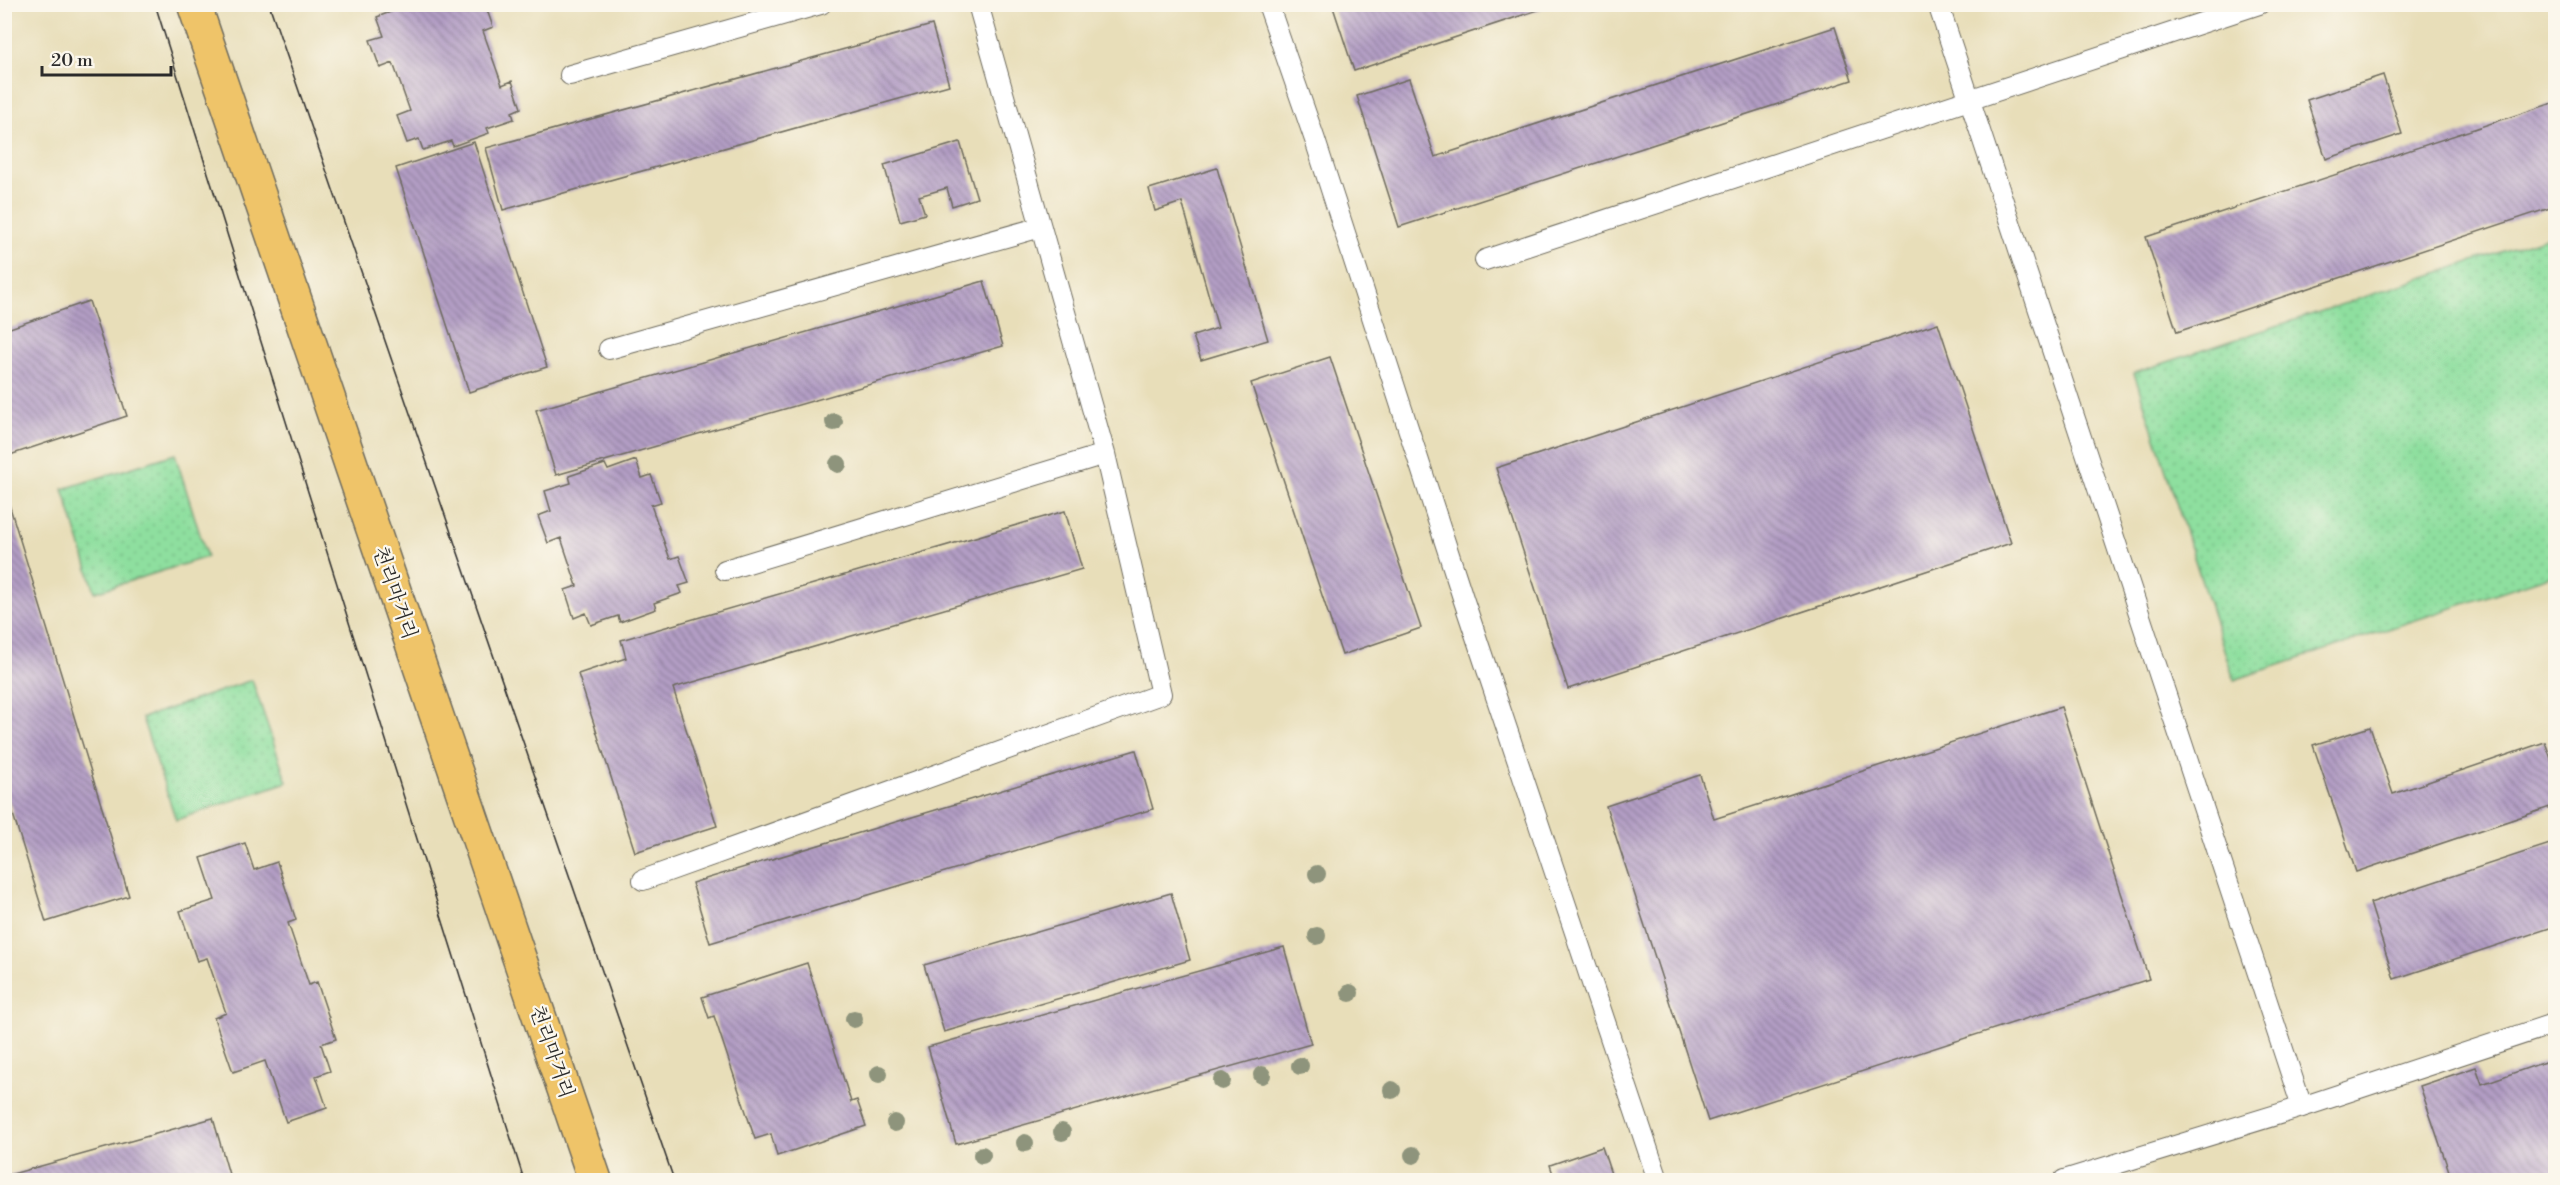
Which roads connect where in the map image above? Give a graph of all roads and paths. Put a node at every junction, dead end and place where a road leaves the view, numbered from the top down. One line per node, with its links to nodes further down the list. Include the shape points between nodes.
1 (194, 4): 17 (highway, 천리마거리)
2 (821, 4): 7 (lane)
3 (978, 4): 9 (lane)
4 (1268, 4): 18 (lane)
5 (1938, 4): 8 (lane)
6 (2259, 4): 8 (lane)
7 (570, 75)
8 (1969, 102): 10 (lane); 16 (lane)
9 (1041, 227): 11 (lane); 12 (lane)
10 (1485, 260)
11 (609, 349)
12 (1105, 454): 13 (lane); 14 (lane, via 1161,694)
13 (725, 570)
14 (643, 880)
15 (2556, 1023): 16 (lane)
16 (2302, 1107): 19 (lane)
17 (595, 1180)
18 (1658, 1180)
19 (2064, 1180)

